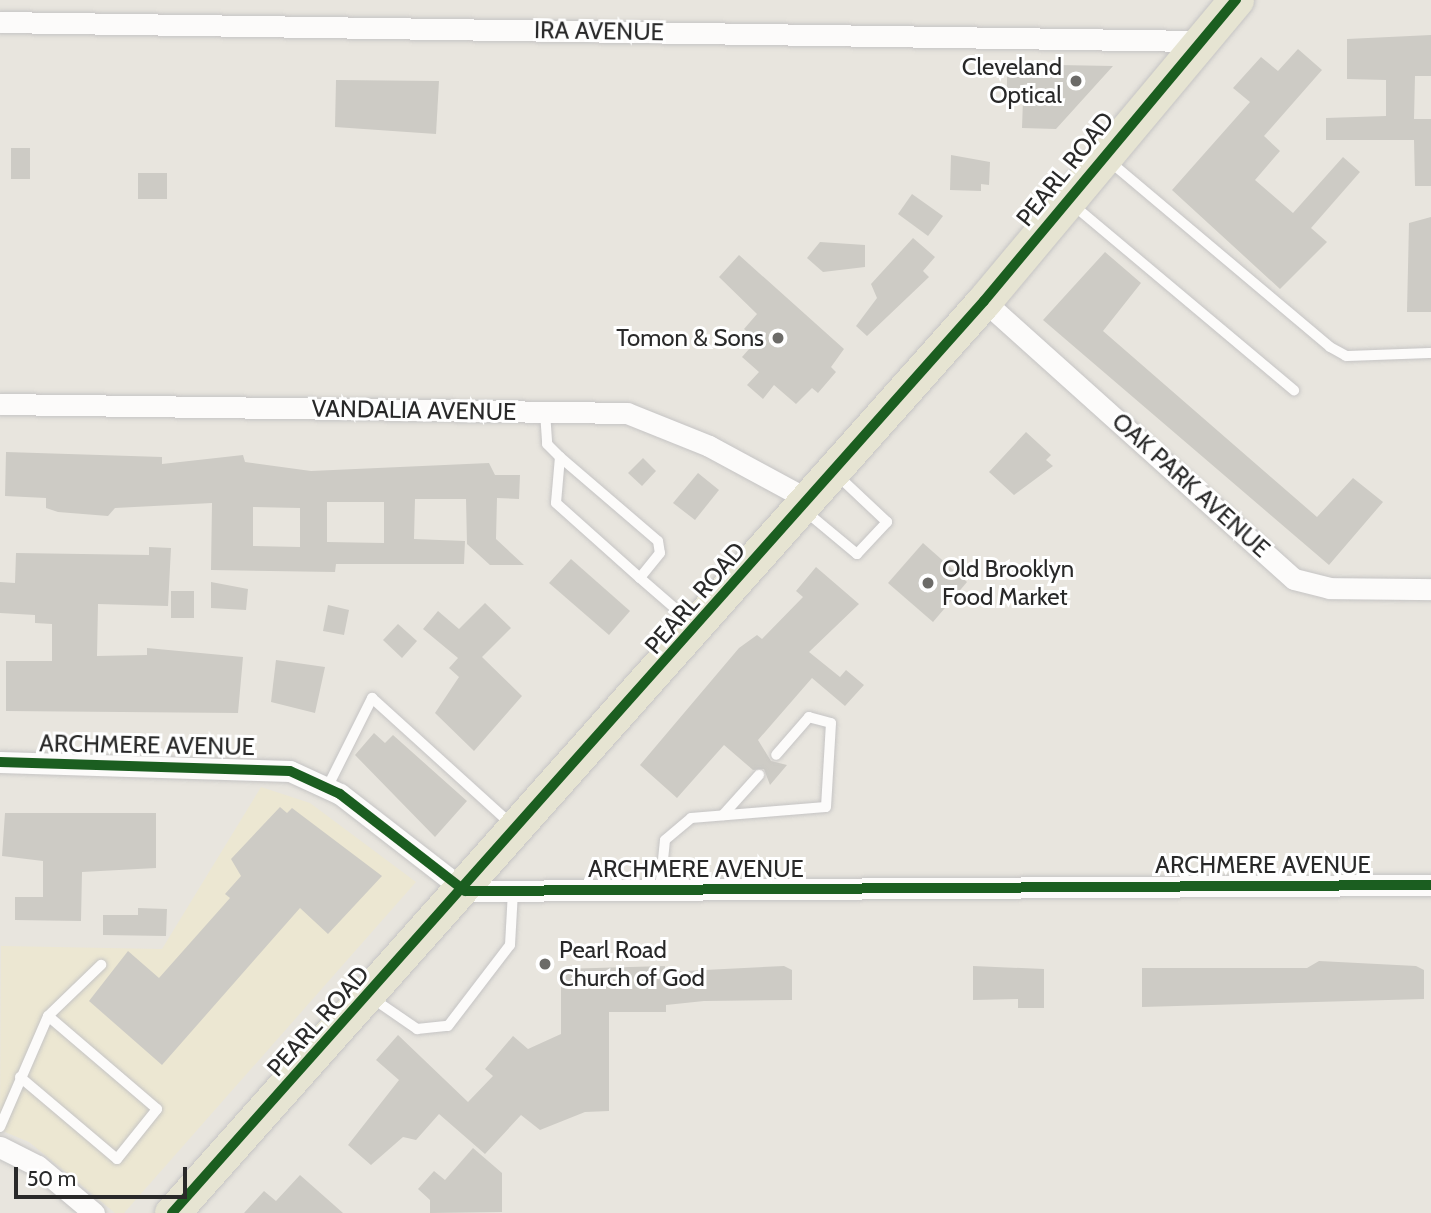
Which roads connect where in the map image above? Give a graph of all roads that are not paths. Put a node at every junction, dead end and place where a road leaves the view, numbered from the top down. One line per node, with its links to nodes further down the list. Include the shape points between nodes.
1 (1236, 0): 3 (main road, PEARL ROAD)
2 (0, 22): 3 (street, IRA AVENUE)
3 (1198, 41): 4 (main road, PEARL ROAD)
4 (1103, 155): 5 (main road, PEARL ROAD); 7 (lane, via 1330,347 1346,356)
5 (1067, 200): 6 (main road, PEARL ROAD); 8 (lane)
6 (984, 301): 12 (main road, PEARL ROAD); 15 (street, OAK PARK AVENUE, via 1294,579 1329,588)
7 (1431, 353)
8 (1294, 390)
9 (0, 404): 10 (street, VANDALIA AVENUE)
10 (545, 412): 11 (lane, via 547,444); 13 (street, VANDALIA AVENUE, via 627,413 709,446)
11 (560, 457): 14 (lane, via 552,494); 14 (lane, via 658,541 660,553)
12 (833, 471): 13 (main road, PEARL ROAD); 13 (lane, via 887,522 857,554)
13 (805, 504): 16 (main road, PEARL ROAD)
14 (640, 578): 16 (lane)
15 (1431, 589)
16 (697, 627): 22 (main road, PEARL ROAD)
17 (776, 755): 21 (lane, via 809,717 826,719 834,737 826,807)
18 (0, 762): 20 (street, ARCHMERE AVENUE, via 254,768 290,771)
19 (759, 775): 21 (lane)
20 (327, 788): 22 (lane, via 372,698); 25 (street, ARCHMERE AVENUE)
21 (723, 815): 24 (lane, via 691,818 676,827 662,850)
22 (518, 831): 25 (main road, PEARL ROAD)
23 (1431, 885): 24 (street, ARCHMERE AVENUE)
24 (660, 890): 26 (street, ARCHMERE AVENUE)
25 (465, 891): 26 (street, ARCHMERE AVENUE); 28 (main road, PEARL ROAD)
26 (513, 891): 28 (lane, via 510,945 448,1026 417,1029)
27 (101, 965): 29 (lane)
28 (370, 996): 34 (main road, PEARL ROAD)
29 (48, 1016): 30 (lane); 30 (lane, via 157,1109 117,1158)
30 (20, 1077): 31 (lane)
31 (0, 1127)
32 (0, 1147): 33 (street, via 38,1166)
33 (94, 1213)
34 (172, 1213)

